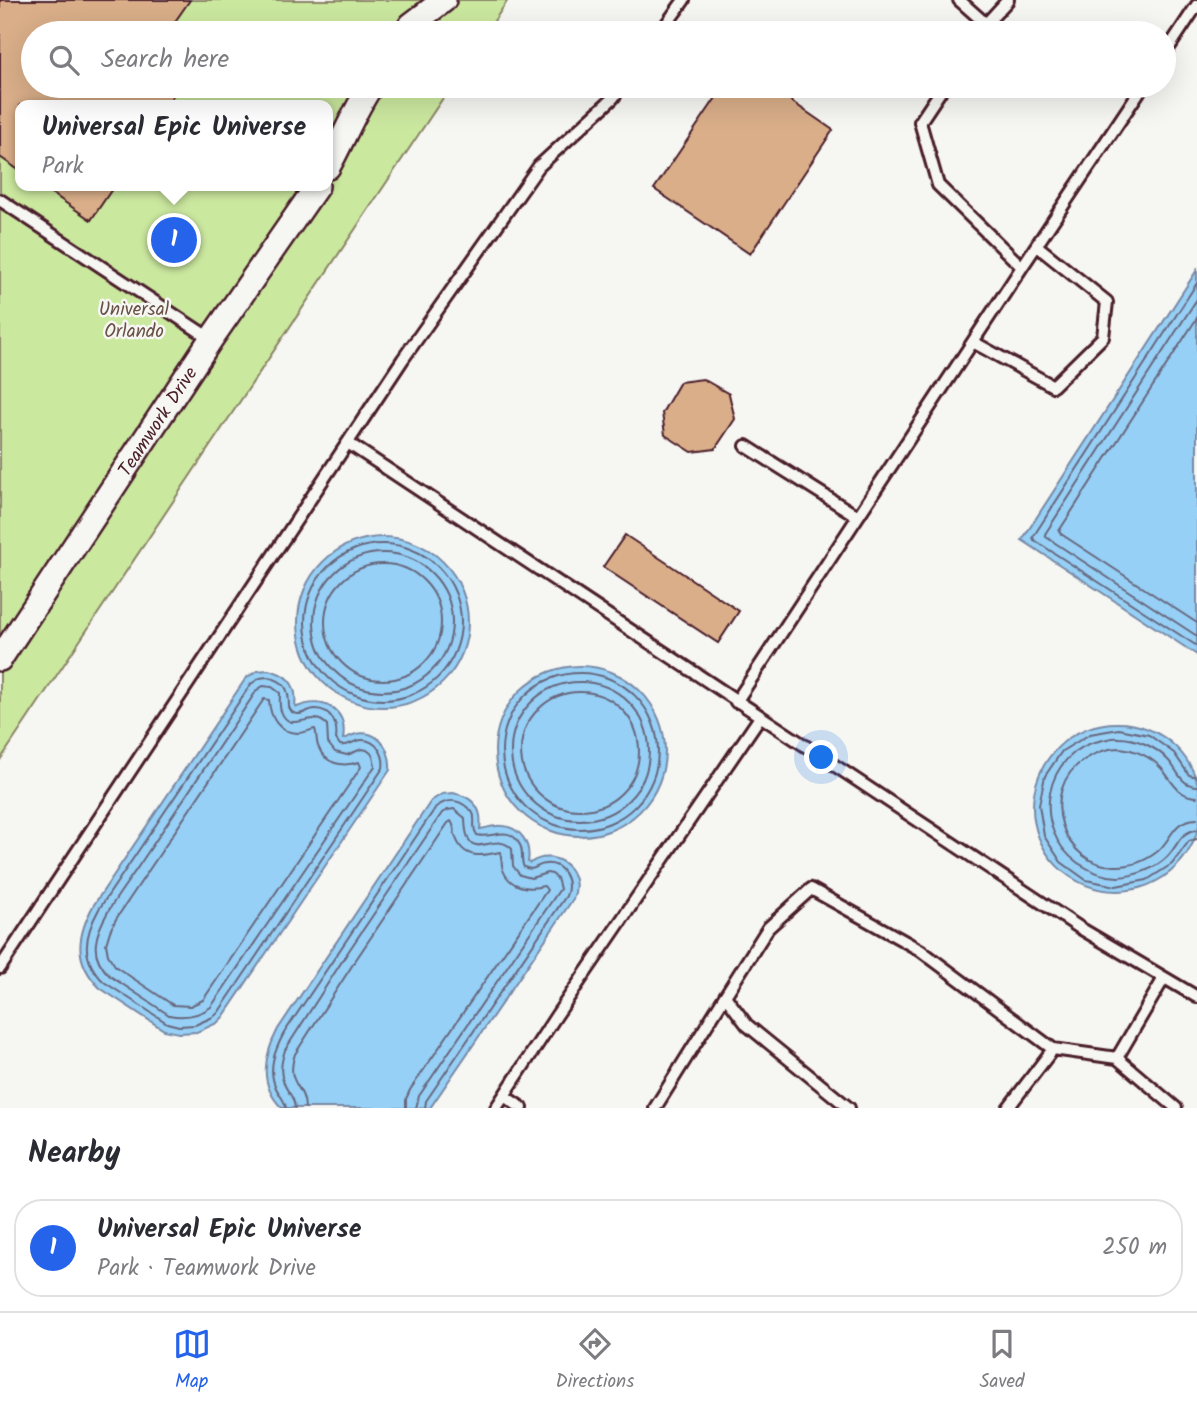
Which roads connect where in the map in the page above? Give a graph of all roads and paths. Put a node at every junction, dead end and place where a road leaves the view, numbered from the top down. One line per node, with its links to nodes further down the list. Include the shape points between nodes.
1 (416, 0): 7 (street)
2 (444, 0): 8 (street)
3 (684, 0): 9 (lane)
4 (959, 0): 10 (lane)
5 (1008, 0): 11 (lane)
6 (1197, 5): 12 (lane)
7 (410, 21)
8 (418, 21)
9 (669, 21)
10 (976, 21)
11 (990, 21)
12 (1176, 37)
13 (363, 98): 17 (street)
14 (613, 98): 24 (lane, via 539,166)
15 (936, 98): 21 (lane, via 920,122 938,185)
16 (1135, 98): 20 (lane)
17 (333, 158)
18 (314, 191): 22 (street, Teamwork Drive)
19 (0, 200): 22 (lane)
20 (1037, 246): 21 (lane); 23 (lane, via 1107,302 1103,337 1053,386)
21 (1022, 267): 23 (lane)
22 (211, 339): 27 (street, Teamwork Drive)
23 (973, 342): 26 (lane)
24 (348, 443): 28 (lane); 30 (lane)
25 (746, 446): 26 (lane)
26 (857, 516): 28 (lane)
27 (0, 659)
28 (736, 702): 29 (lane)
29 (760, 717): 31 (lane, via 1080,928); 36 (lane)
30 (0, 968)
31 (1164, 978): 33 (lane); 35 (lane)
32 (725, 996): 34 (lane, via 768,928 811,889 920,950); 39 (lane); 40 (lane, via 747,1026)
33 (1197, 997)
34 (1054, 1049): 35 (lane); 41 (lane)
35 (1117, 1058): 42 (lane)
36 (503, 1096): 37 (lane); 38 (lane)
37 (496, 1108)
38 (522, 1108)
39 (655, 1108)
40 (849, 1108)
41 (1008, 1108)
42 (1176, 1108)

